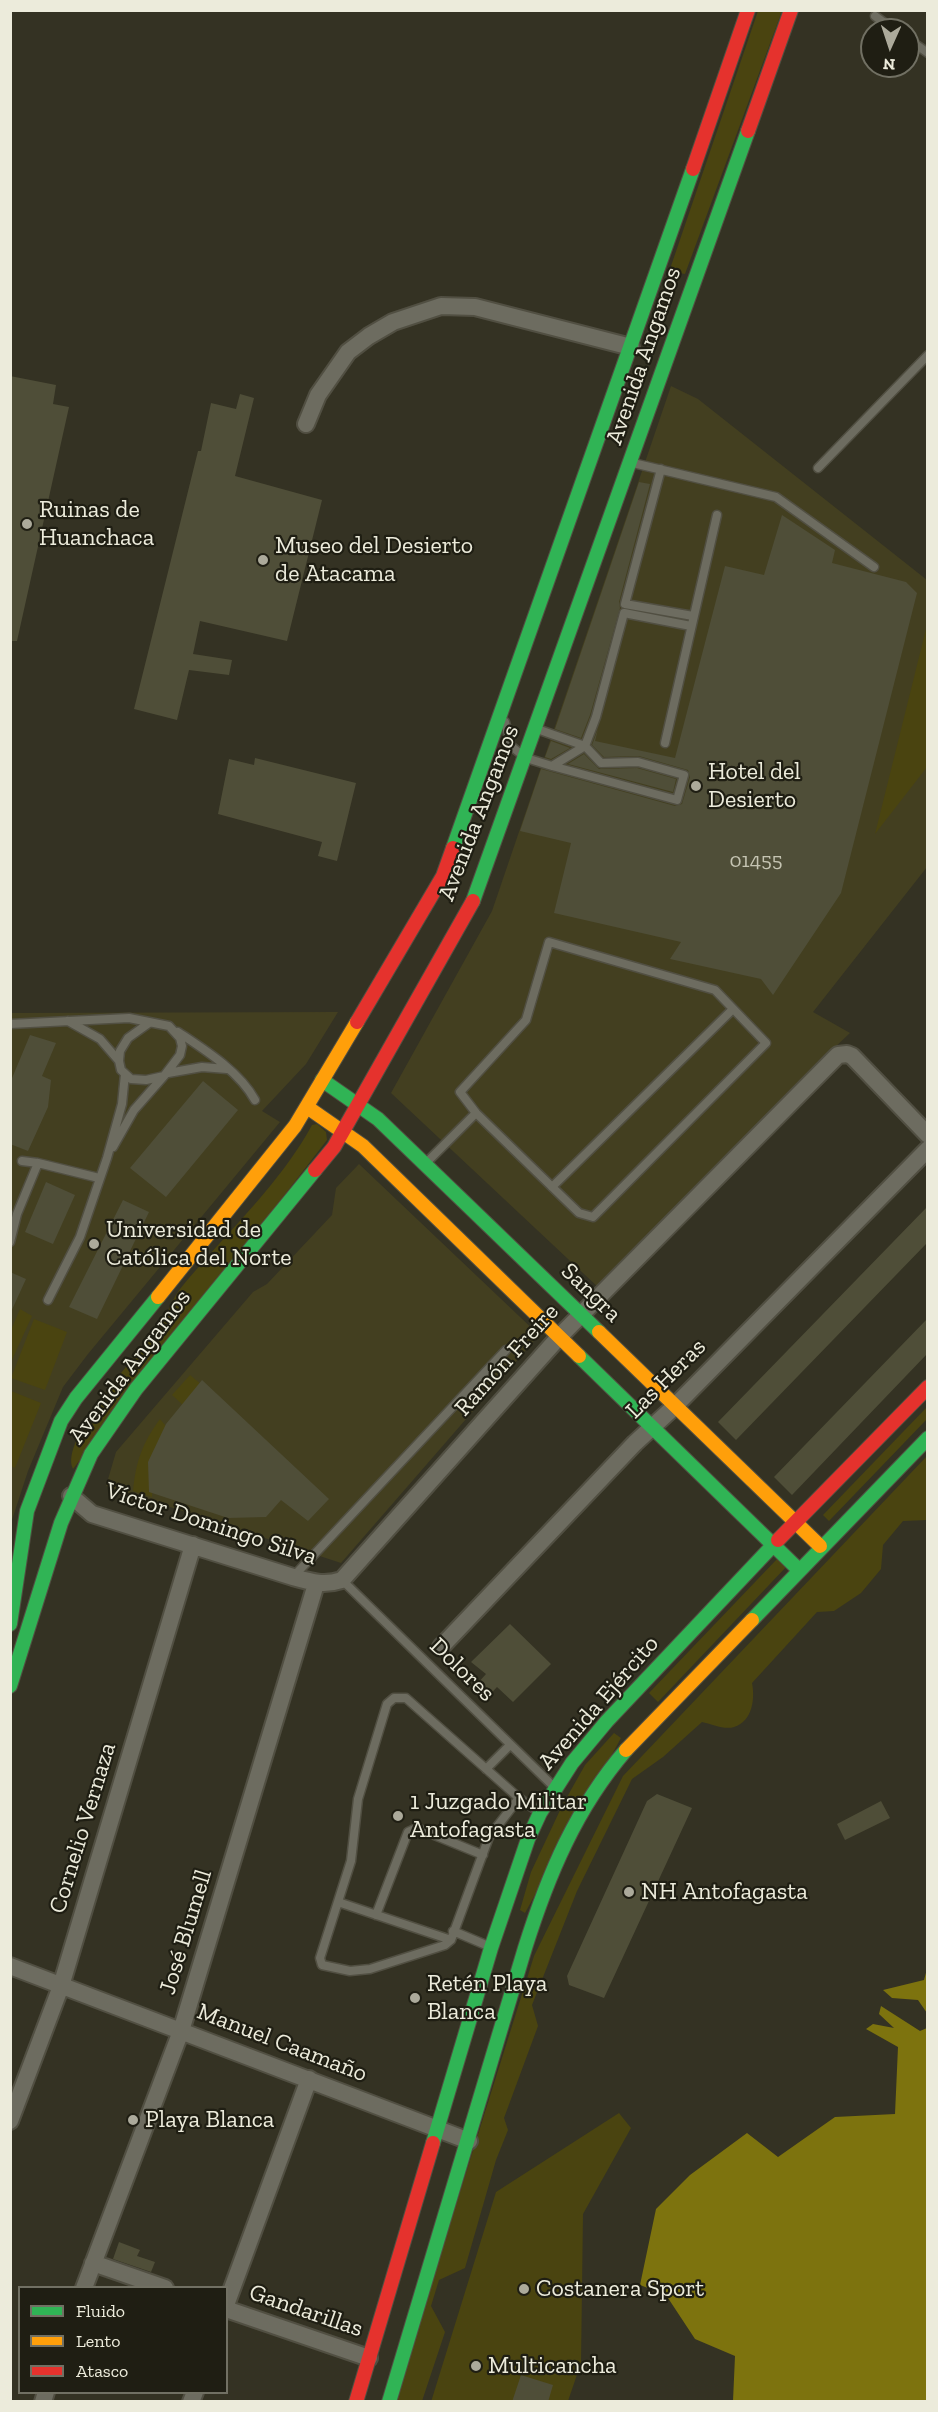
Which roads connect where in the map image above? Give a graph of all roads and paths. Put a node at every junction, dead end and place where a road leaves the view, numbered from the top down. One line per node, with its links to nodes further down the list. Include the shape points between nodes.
1 (748, 10): 5 (main road, Avenida Angamos, via 656,290)
2 (791, 10): 6 (main road, Avenida Angamos, via 680,305)
3 (875, 16): 4 (lane)
4 (878, 18)
5 (649, 325): 6 (main road); 7 (main road, Avenida Angamos)
6 (674, 341): 10 (main road, Avenida Angamos)
7 (631, 347): 9 (street, via 475,308 441,306 393,322 348,352 318,395); 17 (main road, Avenida Angamos)
8 (927, 355): 11 (lane)
9 (306, 424)
10 (631, 462): 12 (lane); 18 (main road, Avenida Angamos)
11 (818, 468)
12 (661, 469): 14 (lane, via 776,497); 15 (lane, via 625,604)
13 (717, 515): 15 (lane)
14 (874, 567)
15 (693, 616): 16 (lane)
16 (691, 626): 19 (lane); 20 (lane, via 624,613)
17 (502, 711): 21 (lane, via 511,746); 32 (main road, Avenida Angamos, via 443,876)
18 (536, 729): 20 (lane); 21 (main road, Avenida Angamos)
19 (664, 743)
20 (585, 746): 22 (lane); 22 (lane, via 601,763 638,762 684,775 677,800)
21 (526, 758): 22 (lane); 34 (main road, Avenida Angamos, via 477,894)
22 (552, 766)
23 (733, 1009): 36 (lane, via 715,990 549,942 525,1020 460,1092); 45 (lane); 45 (lane, via 766,1043 593,1217 579,1213)
24 (67, 1021): 25 (lane, via 129,1018); 26 (lane); 28 (lane, via 100,1039)
25 (148, 1023): 27 (lane, via 161,1023); 28 (lane, via 128,1038)
26 (10, 1024)
27 (175, 1031): 29 (lane); 31 (lane, via 182,1046)
28 (118, 1061): 30 (lane)
29 (227, 1069): 31 (lane, via 202,1067); 33 (lane, via 247,1086)
30 (125, 1074): 31 (lane, via 138,1080); 40 (lane, via 123,1098)
31 (166, 1075): 40 (lane, via 134,1110)
32 (322, 1080): 34 (main road, Sangra); 35 (main road, Avenida Angamos)
33 (255, 1100)
34 (357, 1105): 37 (main road, Avenida Angamos); 43 (main road, Sangra, via 378,1119)
35 (307, 1107): 37 (main road); 55 (main road, Avenida Angamos, via 76,1398)
36 (476, 1113): 43 (lane); 45 (lane)
37 (343, 1131): 49 (main road); 57 (main road, Avenida Angamos, via 136,1389)
38 (927, 1135): 48 (street, Ramón Freire, via 852,1056 843,1053)
39 (927, 1149): 52 (street, Las Heras)
40 (107, 1158): 44 (lane)
41 (22, 1161): 42 (lane)
42 (38, 1163): 44 (lane); 46 (lane, via 16,1214)
43 (425, 1164): 48 (main road, Sangra)
44 (99, 1178): 47 (lane, via 80,1237)
45 (552, 1186)
46 (10, 1242)
47 (48, 1300)
48 (581, 1315): 49 (street, Ramón Freire); 52 (main road, Sangra)
49 (559, 1337): 53 (main road); 64 (street, Ramón Freire)
50 (506, 1350): 63 (lane)
51 (927, 1387): 58 (main road, Avenida Ejército)
52 (674, 1407): 53 (street, Las Heras); 58 (main road, Sangra)
53 (652, 1428): 60 (main road); 67 (street, Las Heras)
54 (927, 1438): 61 (main road)
55 (51, 1444): 56 (main road); 66 (main road, Avenida Angamos, via 27,1511)
56 (58, 1464)
57 (68, 1490): 59 (street, Víctor Domingo Silva, via 92,1514); 68 (main road, Avenida Angamos)
58 (795, 1523): 60 (main road, Avenida Ejército); 61 (main road, Sangra)
59 (193, 1545): 63 (street, Víctor Domingo Silva); 81 (street, Cornelio Vernaza)
60 (774, 1545): 62 (main road); 71 (main road, Avenida Ejército, via 607,1721)
61 (820, 1546): 62 (main road)
62 (799, 1570): 86 (main road, via 622,1754 588,1800 562,1850 532,1924)
63 (293, 1577): 65 (street, Víctor Domingo Silva)
64 (342, 1580): 65 (street, Víctor Domingo Silva); 69 (lane, Dolores)
65 (316, 1584): 82 (street, José Blumell)
66 (10, 1624)
67 (441, 1647)
68 (10, 1686)
69 (510, 1745): 70 (lane); 71 (lane, Dolores)
70 (486, 1769): 72 (lane); 75 (lane, via 405,1698 394,1698 387,1704 358,1799 354,1850)
71 (555, 1788): 73 (main road, Avenida Ejército)
72 (519, 1798): 73 (lane); 74 (lane, via 489,1837)
73 (540, 1813): 79 (main road, Avenida Ejército)
74 (483, 1855): 76 (lane, via 412,1829); 77 (lane)
75 (338, 1902): 76 (lane); 78 (lane, via 320,1958 322,1965 350,1971 370,1969)
76 (376, 1915): 78 (lane)
77 (453, 1931): 78 (lane); 79 (lane)
78 (451, 1940)
79 (491, 1948): 85 (main road, Avenida Ejército)
80 (10, 1966): 81 (street, Manuel Caamaño)
81 (61, 1986): 82 (street, Manuel Caamaño); 84 (street, Cornelio Vernaza)
82 (181, 2031): 83 (street, Manuel Caamaño); 87 (street, José Blumell)
83 (309, 2079): 85 (street, Manuel Caamaño); 90 (street)
84 (10, 2121)
85 (438, 2128): 86 (street, Manuel Caamaño); 92 (main road, Avenida Ejército)
86 (469, 2141): 94 (main road)
87 (93, 2263): 88 (street, José Blumell); 89 (street)
88 (85, 2286)
89 (159, 2286)
90 (228, 2302)
91 (228, 2308): 92 (street, Gandarillas)
92 (369, 2358): 93 (main road, Avenida Ejército)
93 (356, 2402)
94 (389, 2402)

